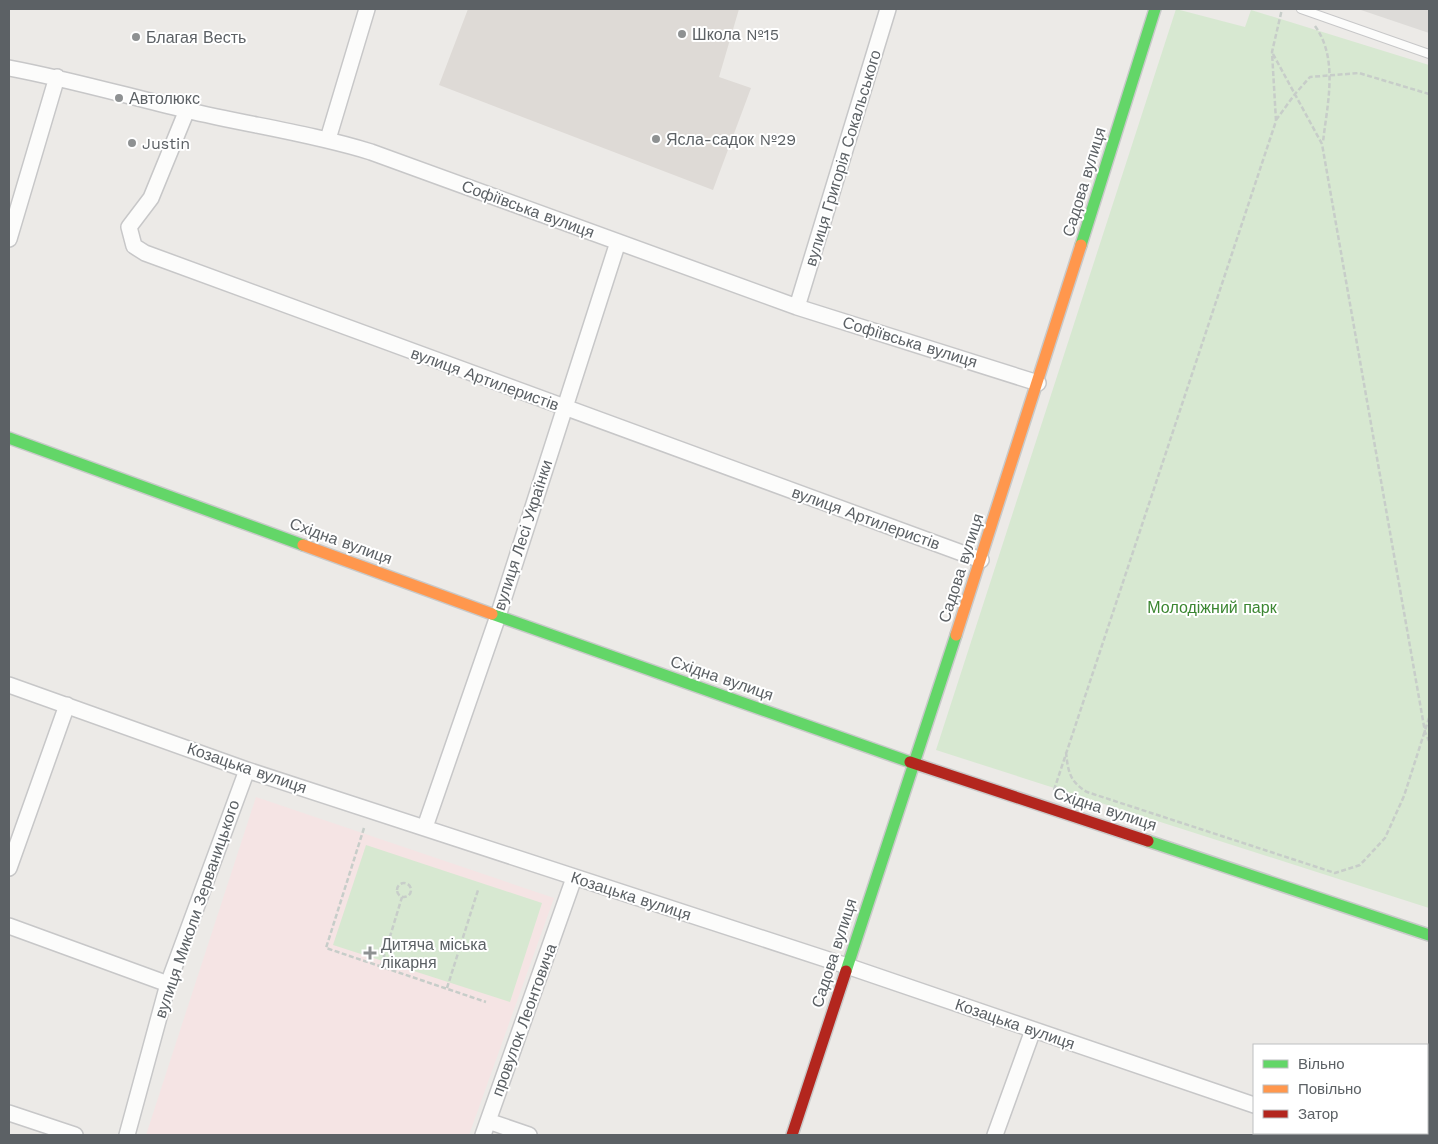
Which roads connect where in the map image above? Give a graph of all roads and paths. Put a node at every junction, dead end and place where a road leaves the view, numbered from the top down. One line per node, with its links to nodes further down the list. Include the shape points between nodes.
1 (368, 9): 15 (street)
2 (888, 9): 19 (street, вулиця Григорія Сокальського)
3 (1155, 9): 20 (street, Садова вулиця)
4 (1282, 9): 6 (path)
5 (1302, 10): 7 (lane); 9 (path, via 1322,36)
6 (1272, 52): 11 (path); 14 (path)
7 (1429, 54)
8 (9, 68): 10 (street, Софіївська вулиця)
9 (1331, 74): 11 (path, via 1310,77); 12 (path, via 1359,73); 16 (path)
10 (57, 77): 13 (street, Софіївська вулиця); 17 (street)
11 (1295, 94): 14 (path); 16 (path)
12 (1429, 94)
13 (187, 110): 15 (street, Софіївська вулиця); 21 (street, вулиця Артилеристів, via 151,198 129,227 134,246 145,253)
14 (1276, 121): 30 (path)
15 (328, 139): 18 (street, Софіївська вулиця)
16 (1322, 144): 28 (path)
17 (9, 239)
18 (618, 242): 19 (street, Софіївська вулиця); 21 (street, вулиця Лесі Українки)
19 (797, 306): 20 (street, Софіївська вулиця)
20 (1038, 383): 23 (street, Садова вулиця)
21 (564, 408): 23 (street, вулиця Артилеристів); 24 (street, вулиця Лесі Українки)
22 (9, 438): 24 (street, Східна вулиця)
23 (981, 560): 31 (street, Садова вулиця)
24 (498, 616): 31 (street, Східна вулиця); 34 (street, вулиця Лесі Українки)
25 (9, 685): 26 (street, Козацька вулиця)
26 (67, 705): 32 (street, Козацька вулиця); 36 (street)
27 (1429, 718): 28 (path)
28 (1425, 732): 29 (path); 30 (path, via 1404,796 1385,838 1360,865 1334,873 1087,792 1074,784 1068,772)
29 (1429, 742)
30 (1066, 751): 33 (path)
31 (914, 763): 33 (street, Східна вулиця); 43 (street, Садова вулиця)
32 (247, 770): 34 (street, Козацька вулиця); 44 (street, вулиця Миколи Зерваницького)
33 (1048, 808): 41 (street, Східна вулиця)
34 (425, 827): 37 (street, Козацька вулиця)
35 (364, 828): 42 (path, via 326,948)
36 (9, 868)
37 (574, 878): 43 (street, Козацька вулиця); 50 (street, провулок Леонтовича)
38 (478, 890): 45 (path)
39 (402, 897): 39 (path, via 397,888 405,884 411,892); 42 (path)
40 (9, 926): 44 (street)
41 (1429, 934)
42 (381, 966): 45 (path)
43 (847, 966): 47 (street, Козацька вулиця); 54 (street, Садова вулиця)
44 (168, 984): 52 (street, вулиця Миколи Зерваницького)
45 (447, 988): 46 (path)
46 (486, 1002)
47 (1033, 1030): 48 (street, Козацька вулиця); 55 (street)
48 (1253, 1105)
49 (9, 1113): 51 (street)
50 (485, 1128): 53 (street, провулок Леонтовича)
51 (75, 1135)
52 (127, 1135)
53 (529, 1135)
54 (792, 1135)
55 (995, 1135)

